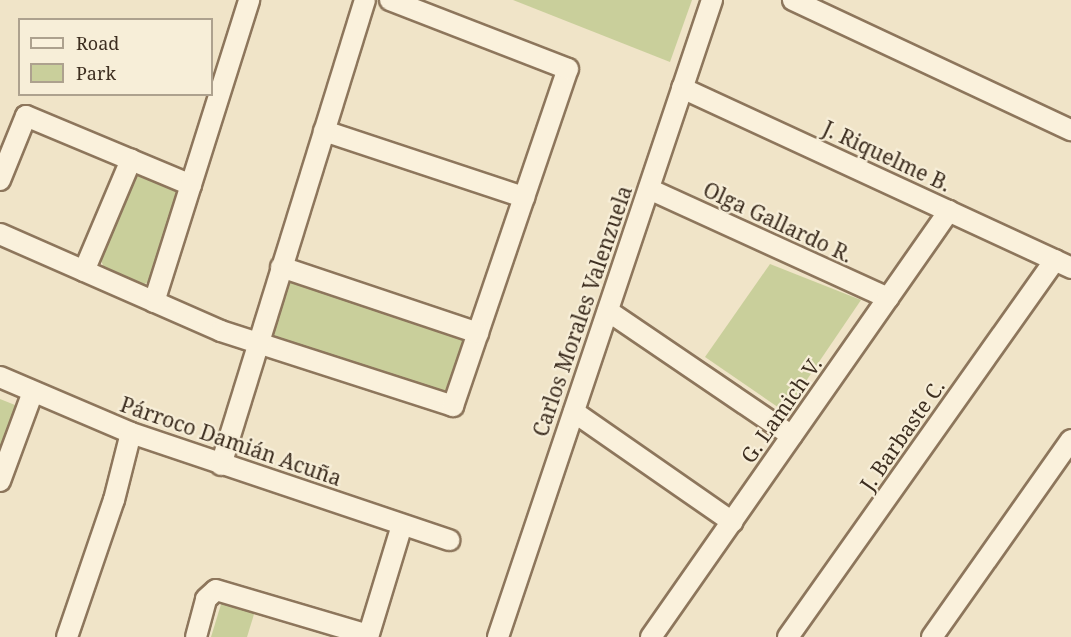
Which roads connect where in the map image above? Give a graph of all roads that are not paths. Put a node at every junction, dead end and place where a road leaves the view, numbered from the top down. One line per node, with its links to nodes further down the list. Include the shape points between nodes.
1 (249, 0): 11 (street)
2 (365, 0): 8 (street)
3 (390, 0): 13 (street, via 568,69)
4 (712, 0): 6 (street, Carlos Morales Valenzuela)
5 (793, 0): 7 (street)
6 (682, 88): 12 (street, Carlos Morales Valenzuela); 14 (street, J. Riquelme B.)
7 (1071, 130)
8 (324, 131): 13 (street); 17 (street)
9 (131, 160): 10 (street, via 26,116); 11 (street); 18 (street)
10 (0, 180)
11 (191, 185): 20 (street)
12 (649, 189): 19 (street, Olga Gallardo R.); 21 (street, Carlos Morales Valenzuela)
13 (524, 197): 22 (street)
14 (949, 211): 16 (street, J. Riquelme B.); 19 (street, G. Lamich V.)
15 (0, 234): 18 (street)
16 (1063, 264): 40 (street, J. Barbaste C.)
17 (281, 267): 22 (street); 23 (street)
18 (84, 271): 20 (street)
19 (888, 298): 28 (street, G. Lamich V.)
20 (154, 302): 23 (street)
21 (608, 311): 26 (street, Carlos Morales Valenzuela); 28 (street)
22 (478, 333): 23 (street, via 453,406)
23 (257, 343): 30 (street)
24 (0, 377): 25 (street, Párroco Damián Acuña)
25 (33, 392): 27 (street, Párroco Damián Acuña); 31 (street)
26 (574, 412): 32 (street); 38 (street, Carlos Morales Valenzuela)
27 (131, 433): 30 (street, Párroco Damián Acuña); 36 (street, via 114,500)
28 (792, 436): 32 (street, G. Lamich V.)
29 (1071, 440): 41 (street)
30 (221, 465): 33 (street, Párroco Damián Acuña)
31 (0, 481)
32 (732, 522): 39 (street, G. Lamich V.)
33 (402, 525): 34 (street, Párroco Damián Acuña); 35 (street)
34 (449, 540)
35 (368, 636): 37 (street, via 216,590 208,595)
36 (67, 637)
37 (196, 637)
38 (498, 637)
39 (651, 637)
40 (788, 637)
41 (932, 637)

